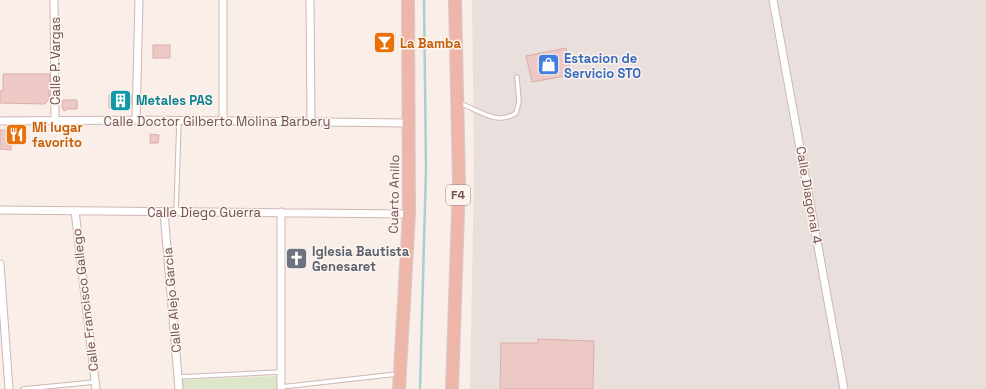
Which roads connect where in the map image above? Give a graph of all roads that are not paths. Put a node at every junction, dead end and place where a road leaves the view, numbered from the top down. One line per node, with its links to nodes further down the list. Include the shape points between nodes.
1 (54, 0): 13 (street, Calle P. Vargas)
2 (139, 0): 10 (street)
3 (223, 0): 14 (street)
4 (310, 0): 15 (street)
5 (408, 0): 16 (highway, Cuarto Anillo)
6 (455, 0): 9 (highway, F4)
7 (773, 0): 34 (street, Calle Diagonal 4)
8 (517, 77): 9 (lane, via 519,102 516,113 509,118 491,117)
9 (458, 103): 33 (highway, F4, via 459,183)
10 (136, 120): 11 (street, Calle Doctor Gilberto Molina Barbery); 13 (street, Calle Doctor Gilberto Molina Barbery)
11 (179, 120): 14 (street, Calle Doctor Gilberto Molina Barbery); 20 (lane)
12 (0, 121): 13 (street, Calle Doctor Gilberto Molina Barbery)
13 (55, 121)
14 (223, 121): 15 (street, Calle Doctor Gilberto Molina Barbery)
15 (311, 122): 16 (street, Calle Doctor Gilberto Molina Barbery)
16 (409, 123): 22 (highway, Cuarto Anillo)
17 (0, 210): 18 (street, Calle Diego Guerra)
18 (75, 211): 19 (street, Calle Diego Guerra); 27 (street, Calle Francisco Gallego)
19 (164, 212): 20 (street, Calle Diego Guerra); 26 (street, Calle Alejo García)
20 (176, 212): 21 (street, Calle Diego Guerra)
21 (281, 212): 22 (street, Calle Diego Guerra); 24 (street)
22 (409, 214): 25 (highway, Cuarto Anillo)
23 (0, 264): 29 (street)
24 (280, 372): 26 (lane); 28 (street)
25 (400, 374): 28 (lane); 32 (highway, Cuarto Anillo)
26 (178, 377): 31 (street, Calle Alejo García)
27 (95, 385): 30 (lane)
28 (281, 388)
29 (9, 389)
30 (23, 389)
31 (179, 389)
32 (399, 389)
33 (452, 389)
34 (844, 389)

